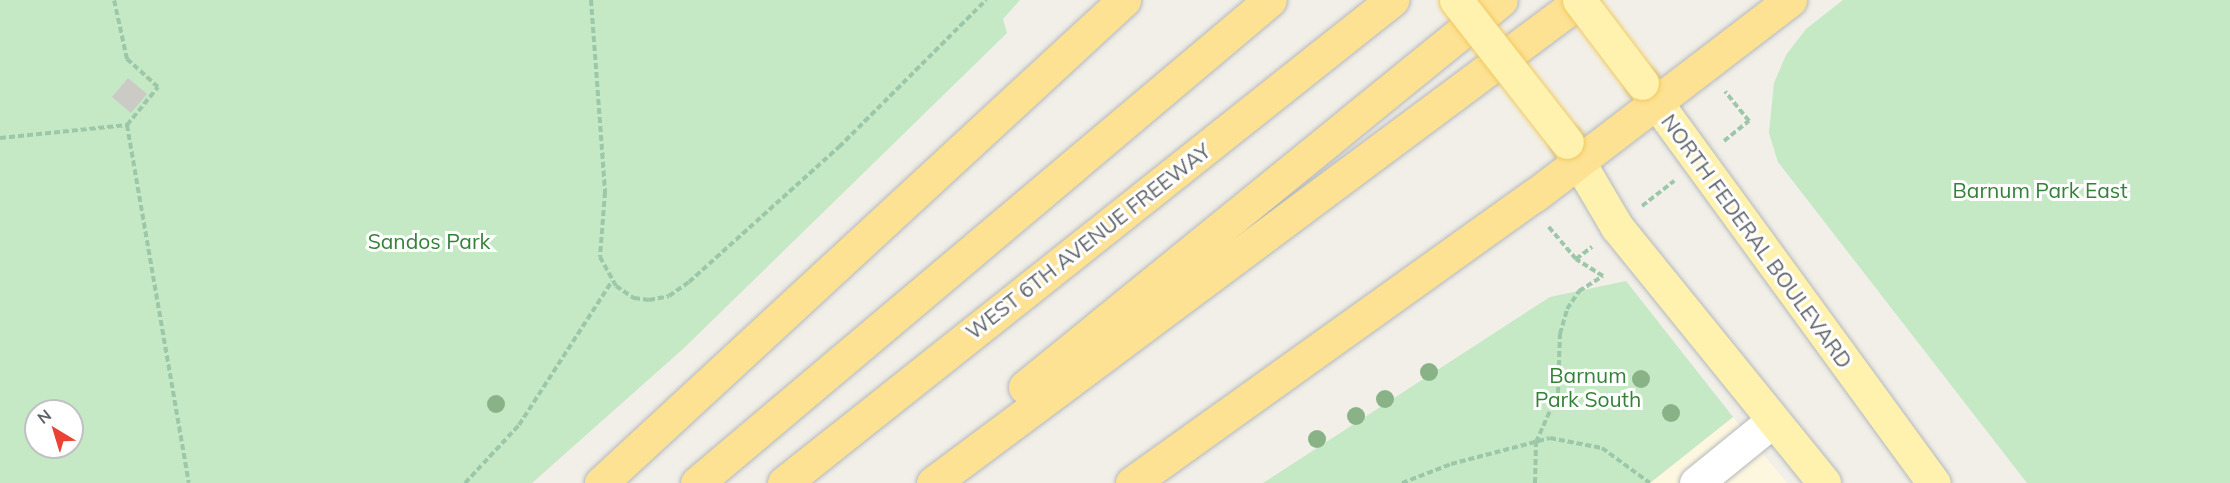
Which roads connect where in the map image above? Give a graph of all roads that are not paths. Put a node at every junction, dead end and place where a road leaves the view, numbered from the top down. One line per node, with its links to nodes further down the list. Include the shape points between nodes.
1 (1124, 0): 11 (highway)
2 (1270, 0): 12 (highway)
3 (1392, 0): 13 (highway, WEST 6TH AVENUE FREEWAY)
4 (1456, 0): 9 (main road, bridge)
5 (1501, 0): 14 (highway)
6 (1580, 0): 8 (main road, NORTH FEDERAL BOULEVARD, bridge); 15 (highway)
7 (1790, 0): 8 (highway)
8 (1649, 93): 9 (highway); 19 (main road, NORTH FEDERAL BOULEVARD)
9 (1573, 152): 10 (main road, via 1617,226); 16 (highway, via 1535,195)
10 (1771, 422): 17 (lane); 18 (main road)
11 (601, 483)
12 (698, 483)
13 (784, 483)
14 (907, 483)
15 (933, 483)
16 (1132, 483)
17 (1696, 483)
18 (1824, 483)
19 (1934, 483)

